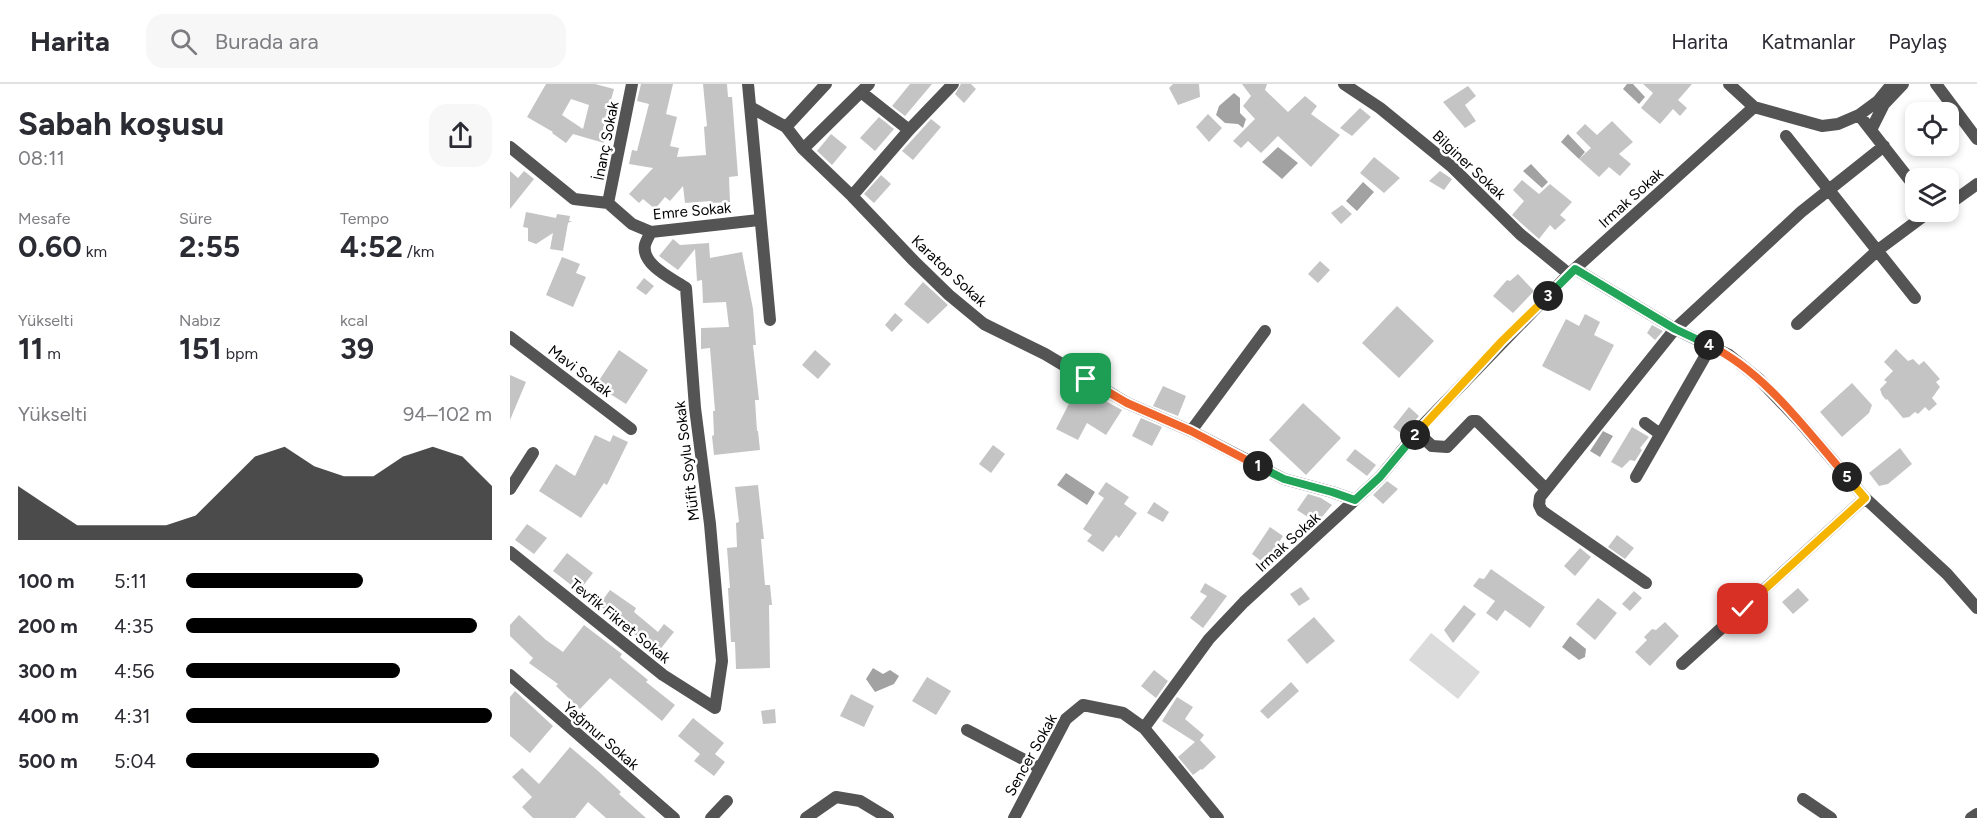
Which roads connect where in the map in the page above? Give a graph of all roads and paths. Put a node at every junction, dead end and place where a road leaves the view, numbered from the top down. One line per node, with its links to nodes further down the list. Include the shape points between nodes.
1 (632, 84): 27 (street, İnanç Sokak)
2 (748, 84): 12 (street)
3 (826, 84): 14 (street)
4 (953, 84): 15 (street)
5 (1344, 84): 32 (street, Bilginer Sokak, via 1451,166 1520,234)
6 (1728, 84): 11 (street)
7 (1892, 84): 13 (street)
8 (1903, 84): 16 (street, via 1884,104)
9 (1936, 84): 18 (street)
10 (865, 88): 15 (street); 21 (street)
11 (1754, 107): 13 (street, via 1822,126); 32 (street, Irmak Sokak)
12 (752, 108): 14 (street, Karatop Sokak); 28 (street)
13 (1859, 115): 16 (street)
14 (786, 127): 21 (street, Karatop Sokak)
15 (909, 130): 25 (street)
16 (1871, 130): 19 (street)
17 (1786, 136): 24 (street)
18 (1977, 139)
19 (1884, 146): 22 (street); 24 (street)
20 (510, 147): 27 (street, via 574,199)
21 (803, 149): 25 (street, Karatop Sokak)
22 (1905, 174)
23 (1977, 184): 26 (street)
24 (1830, 190): 31 (street); 36 (street)
25 (852, 196): 42 (street, Karatop Sokak, via 921,268 984,324 1046,354 1127,403)
26 (1959, 197)
27 (608, 203): 30 (street, Emre Sokak, via 632,224)
28 (759, 220): 30 (street, Emre Sokak); 34 (street)
29 (1916, 222): 31 (street)
30 (651, 232): 56 (street, Müfit Soylu Sokak, via 645,246 650,263 686,288 722,661)
31 (1878, 250): 33 (street); 35 (street)
32 (1572, 271): 36 (street, Bilginer Sokak); 43 (street, Irmak Sokak)
33 (1915, 298)
34 (770, 320)
35 (1797, 324)
36 (1675, 329): 39 (street, Bilginer Sokak); 48 (street)
37 (1265, 331): 42 (street)
38 (510, 337): 41 (street, Mavi Sokak)
39 (1711, 346): 44 (street); 49 (street, Bilginer Sokak, via 1759,379)
40 (1645, 423): 44 (street)
41 (631, 429)
42 (1191, 431): 50 (street, Karatop Sokak, via 1284,479)
43 (1417, 432): 48 (street, via 1432,446 1447,447 1472,421 1477,421); 50 (street, Irmak Sokak)
44 (1660, 434): 46 (street)
45 (533, 453): 47 (street)
46 (1636, 477)
47 (510, 489)
48 (1546, 489): 52 (street, via 1540,497 1542,511)
49 (1865, 498): 53 (street, Bilginer Sokak, via 1947,574); 54 (street)
50 (1355, 500): 57 (street, Irmak Sokak, via 1209,639)
51 (510, 552): 56 (street, Tevfik Fikret Sokak, via 663,675)
52 (1646, 583)
53 (1977, 608)
54 (1682, 664)
55 (510, 675): 63 (street, Yağmur Sokak)
56 (715, 708)
57 (1144, 728): 59 (street, Sencer Sokak, via 1123,713 1083,705 1066,719); 68 (street)
58 (967, 730): 59 (street)
59 (1040, 768): 67 (street, Sencer Sokak)
60 (1803, 800): 69 (street)
61 (727, 801): 64 (street)
62 (1977, 814): 70 (street)
63 (674, 818)
64 (711, 818)
65 (806, 818): 66 (street, via 836,798 860,801)
66 (888, 818)
67 (1014, 818)
68 (1218, 818)
69 (1832, 818)
70 (1971, 818)

